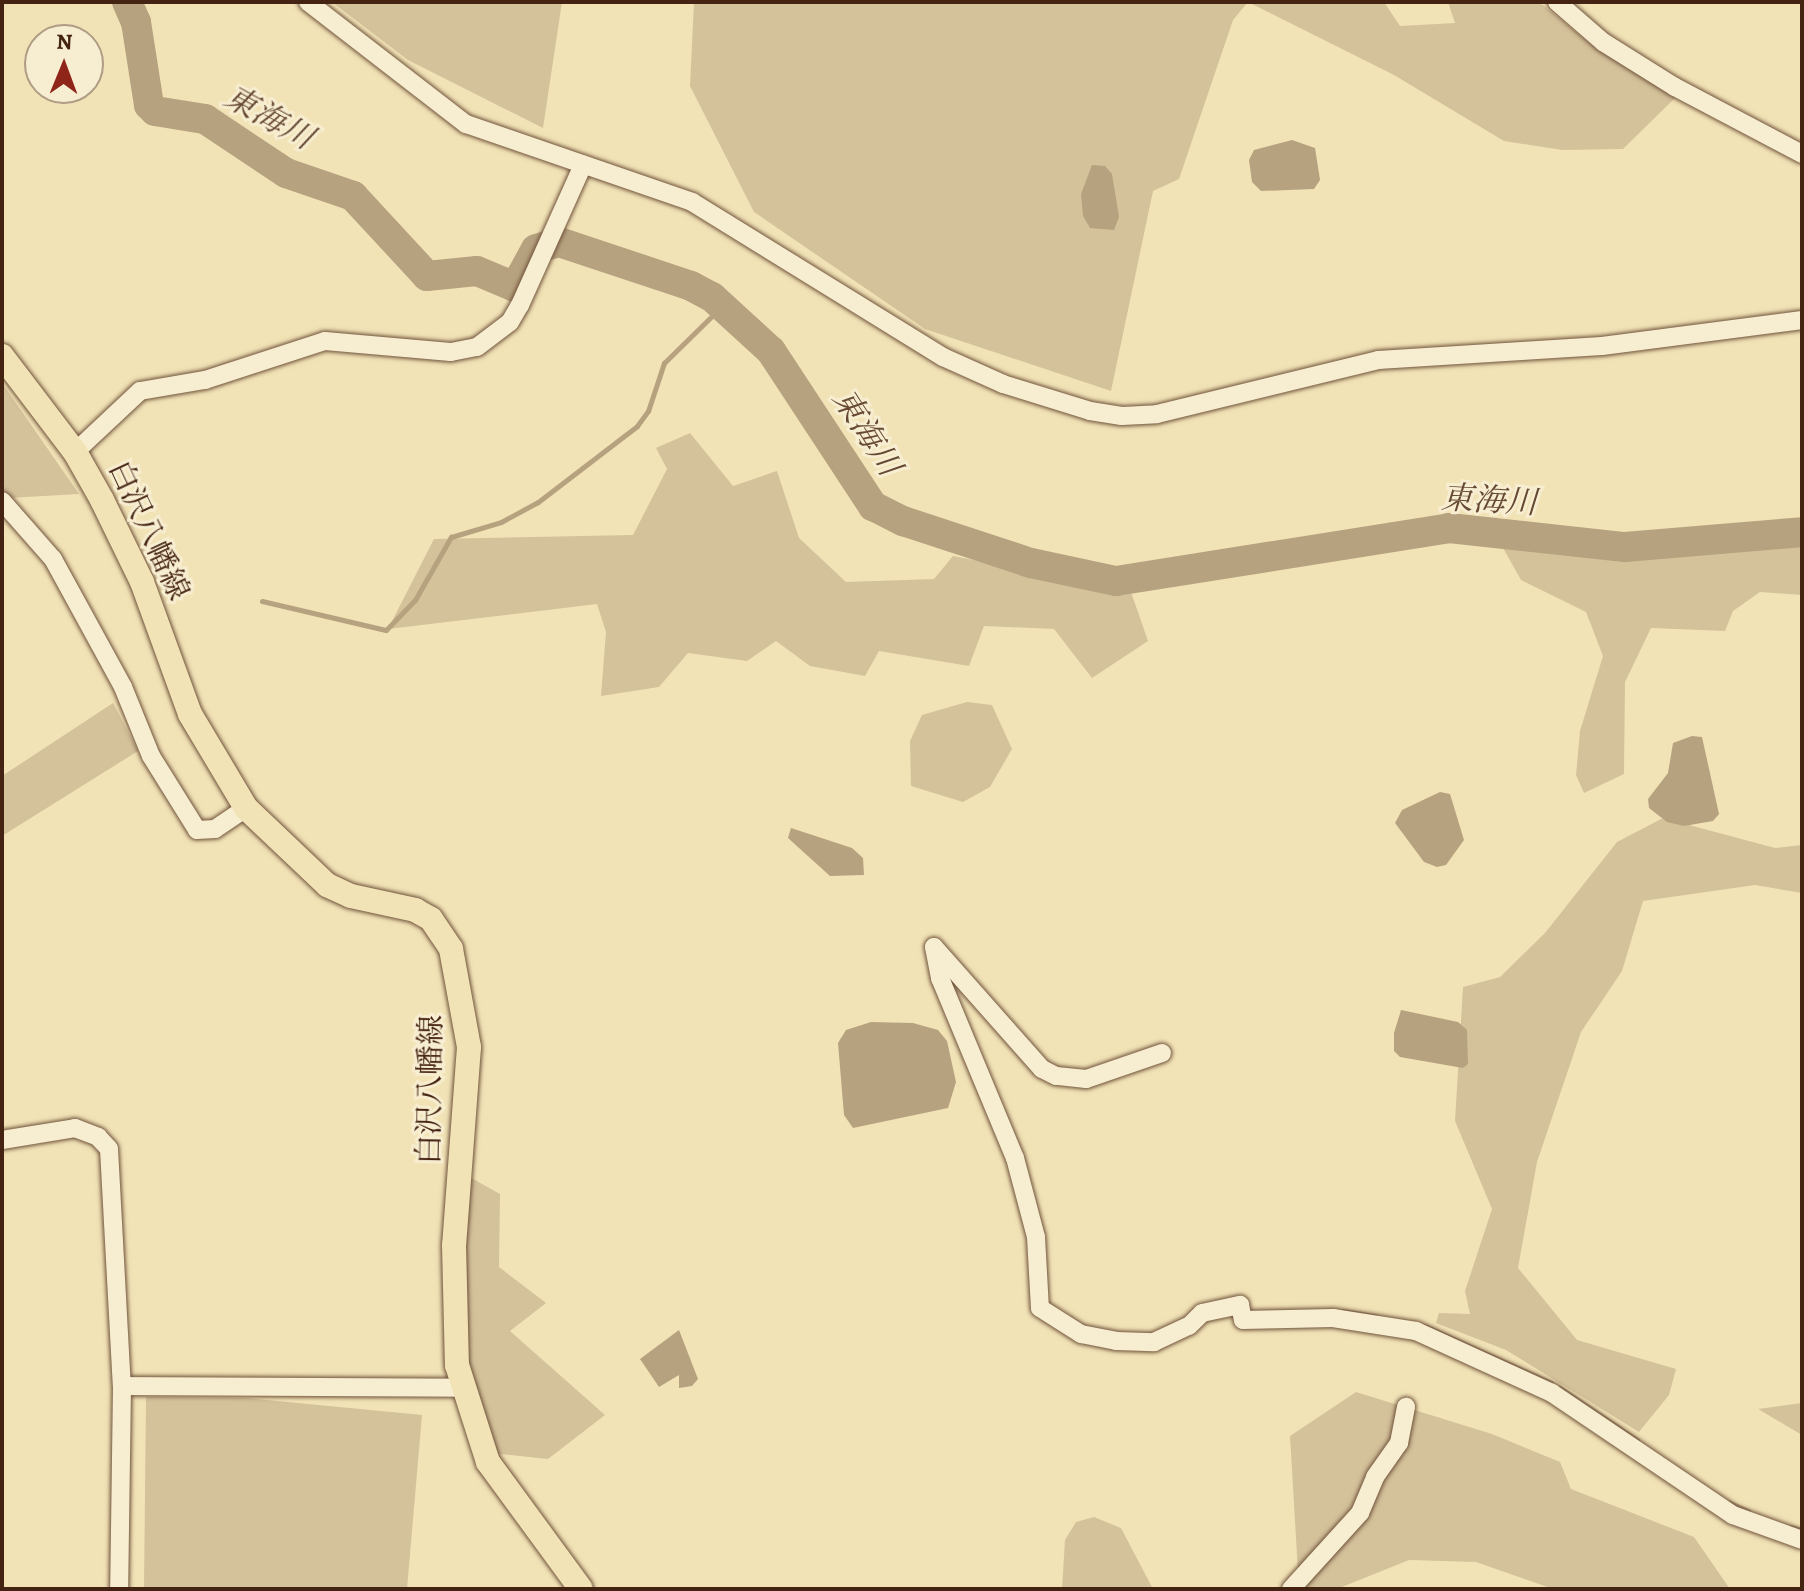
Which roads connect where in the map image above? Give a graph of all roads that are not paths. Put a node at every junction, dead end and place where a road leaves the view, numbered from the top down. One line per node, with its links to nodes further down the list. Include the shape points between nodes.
1 (308, 2): 4 (street, via 466,124)
2 (1557, 2): 3 (street, via 1603,42 1651,72)
3 (1802, 154)
4 (583, 165): 5 (street, via 718,215 943,357 1003,384 1122,416 1157,414 1378,360 1602,346); 7 (street, via 546,255 510,322 477,347 451,352 325,341 205,380 140,391)
5 (1802, 320)
6 (2, 356): 7 (main road, 白沢八幡線)
7 (75, 452): 9 (main road, 白沢八幡線, via 142,582 190,714)
8 (2, 501): 9 (street, via 53,559 123,687 158,770 197,830 215,829)
9 (246, 808): 13 (main road, 白沢八幡線, via 327,885 351,896 415,910 431,919 451,949 469,1047 454,1245 453,1327)
10 (1162, 1053): 15 (street, via 1086,1079 1056,1076 1042,1069 934,947 940,978 1015,1158 1036,1237 1040,1308 1068,1328 1116,1341 1154,1342 1189,1326 1202,1313 1240,1305 1243,1320 1333,1318 1416,1331 1552,1393 1733,1515)
11 (2, 1140): 12 (street, via 75,1128 98,1137 109,1149)
12 (122, 1386): 13 (street); 16 (street)
13 (464, 1388): 17 (main road, 白沢八幡線, via 488,1462)
14 (1406, 1407): 18 (street, via 1399,1443 1375,1477 1360,1513 1310,1562)
15 (1802, 1540)
16 (119, 1589)
17 (581, 1589)
18 (1291, 1589)

